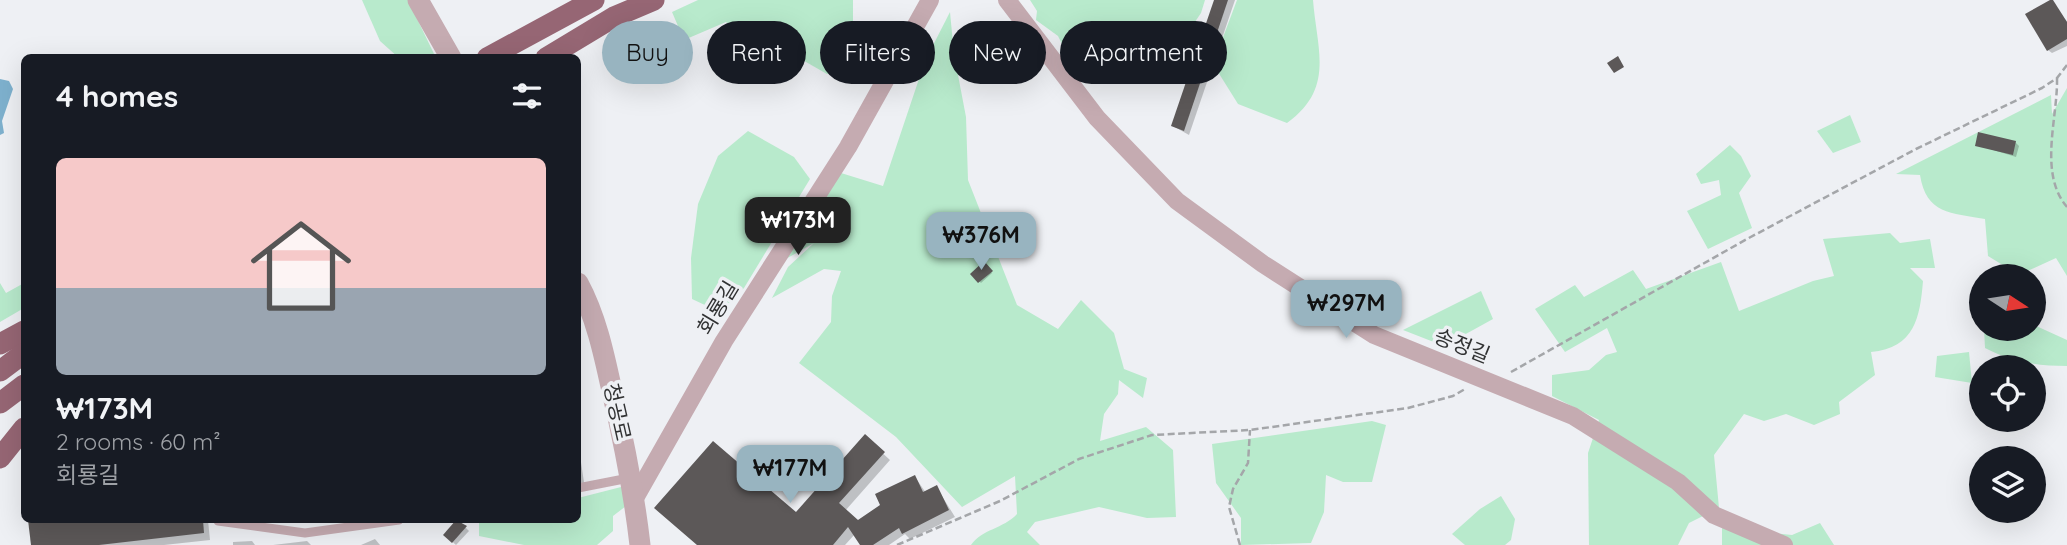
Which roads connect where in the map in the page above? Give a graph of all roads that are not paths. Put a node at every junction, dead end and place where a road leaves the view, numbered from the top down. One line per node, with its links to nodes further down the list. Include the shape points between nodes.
1 (418, 0): 6 (street)
2 (594, 0): 7 (highway)
3 (654, 0): 8 (highway)
4 (930, 0): 23 (street, 회룡길, via 848,147)
5 (1007, 0): 27 (street, 송정길, via 1097,118 1177,201 1263,264 1374,335 1573,416 1678,482 1714,515)
6 (448, 54)
7 (493, 54)
8 (553, 54)
9 (581, 288): 23 (street, 청공로, via 590,305)
10 (21, 333): 12 (highway)
11 (21, 342): 14 (highway)
12 (0, 344)
13 (21, 355): 15 (highway)
14 (0, 358)
15 (0, 371)
16 (21, 387): 17 (highway)
17 (0, 403)
18 (21, 418): 20 (highway)
19 (21, 432): 21 (highway)
20 (0, 436)
21 (0, 458)
22 (581, 488): 23 (lane)
23 (633, 488): 26 (street, 청공로)
24 (232, 523): 25 (lane, via 305,533)
25 (377, 523)
26 (640, 545)
27 (1784, 545)

